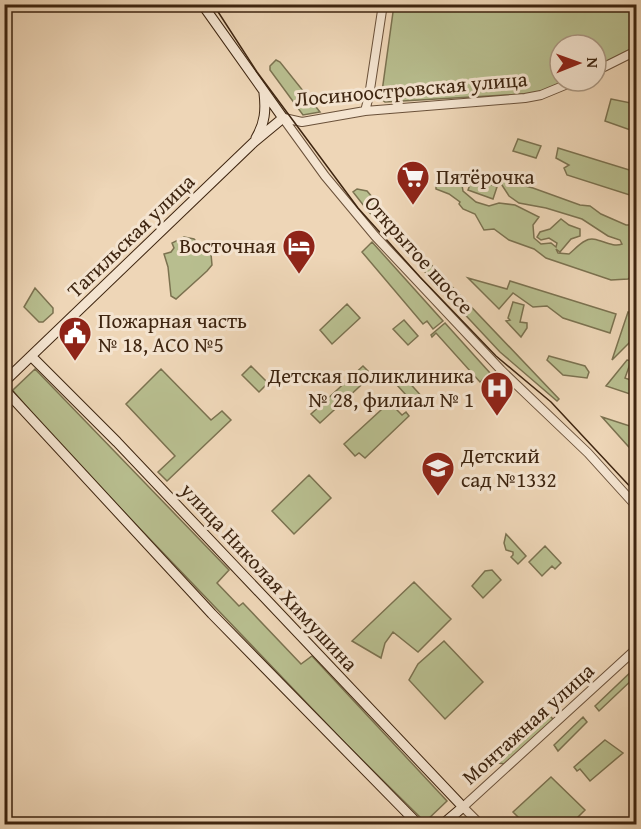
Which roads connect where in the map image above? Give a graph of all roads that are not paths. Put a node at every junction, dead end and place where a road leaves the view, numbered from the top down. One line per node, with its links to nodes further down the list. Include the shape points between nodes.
1 (202, 4): 5 (main road, Открытое шоссе)
2 (383, 4): 7 (street)
3 (636, 51): 4 (street)
4 (608, 65)
5 (264, 92): 8 (main road, Открытое шоссе); 9 (main road, via 266,113)
6 (548, 92): 7 (street, Лосиноостровская улица, via 525,98)
7 (365, 111): 8 (street, Лосиноостровская улица, via 302,122)
8 (283, 118): 9 (main road, Тагильская улица); 13 (street, Открытое шоссе, via 322,173 375,236)
9 (254, 142): 10 (main road, Тагильская улица)
10 (31, 356): 11 (main road, Тагильская улица); 15 (main road, улица Николая Химушина)
11 (4, 382)
12 (4, 389): 16 (main road, via 209,611)
13 (636, 506)
14 (636, 649): 15 (street, Монтажная улица)
15 (463, 807): 17 (main road, Монтажная улица); 18 (street, улица Николая Химушина)
16 (418, 825)
17 (443, 825)
18 (480, 825)

